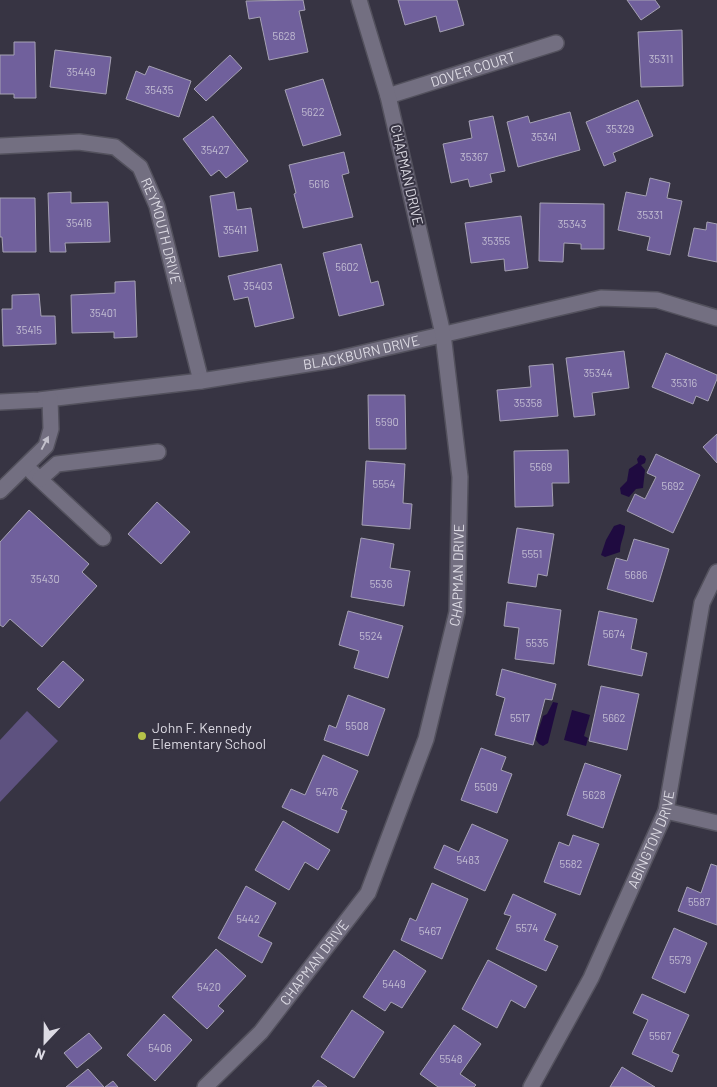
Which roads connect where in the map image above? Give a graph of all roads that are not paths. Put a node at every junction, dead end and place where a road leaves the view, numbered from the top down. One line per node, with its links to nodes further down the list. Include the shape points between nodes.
1 (359, 0): 3 (street, CHAPMAN DRIVE)
2 (556, 43): 3 (street, DOVER COURT)
3 (388, 96): 6 (street, CHAPMAN DRIVE)
4 (0, 146): 7 (street, REYMOUTH DRIVE, via 79,142 115,147 140,167 157,206)
5 (717, 318): 6 (street, BLACKBURN DRIVE, via 657,300 601,298)
6 (444, 334): 7 (street, BLACKBURN DRIVE, via 333,360); 19 (street, CHAPMAN DRIVE, via 460,477 457,612 426,739 368,893 262,1032)
7 (201, 381): 8 (street, BLACKBURN DRIVE)
8 (50, 399): 9 (street, BLACKBURN DRIVE); 11 (street, one-way to 8, via 46,446 51,429)
9 (0, 402)
10 (158, 452): 13 (street, via 57,464)
11 (28, 463): 12 (street, via 11,471); 13 (street); 14 (street)
12 (0, 471)
13 (40, 479): 15 (street)
14 (0, 491)
15 (103, 538)
16 (717, 572): 17 (street, ABINGTON DRIVE, via 702,603)
17 (666, 811): 18 (street); 20 (street, ABINGTON DRIVE, via 591,978)
18 (717, 823)
19 (205, 1087)
20 (530, 1087)

